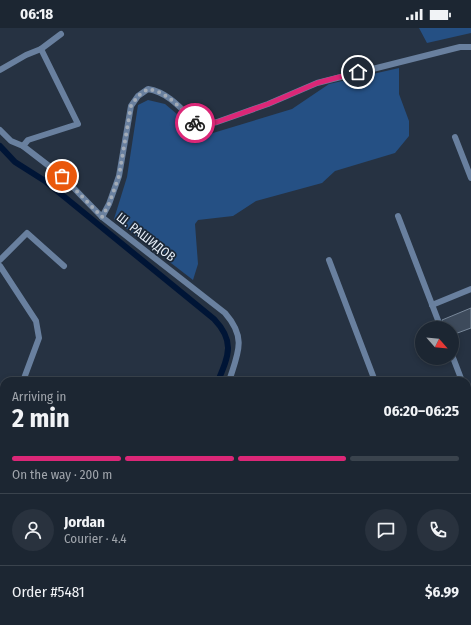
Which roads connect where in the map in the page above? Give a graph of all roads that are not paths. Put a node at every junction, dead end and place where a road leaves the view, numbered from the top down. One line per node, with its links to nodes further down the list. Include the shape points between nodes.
1 (61, 34): 3 (street)
2 (471, 47): 10 (street, via 460,47 317,83 268,104 199,126 173,101 158,91 148,89 138,96 131,106 119,176)
3 (41, 49): 4 (street); 7 (street, via 78,124 28,140)
4 (0, 70)
5 (0, 130): 7 (street, Ш. РАШИДОВ, via 11,141)
6 (455, 137): 8 (street)
7 (23, 146): 10 (street, Ш. РАШИДОВ, via 62,176)
8 (471, 178)
9 (398, 216): 16 (street)
10 (102, 217): 20 (street, Ш. РАШИДОВ, via 226,313 238,330 239,346)
11 (0, 260): 14 (street, via 27,233)
12 (329, 260): 21 (street)
13 (0, 266): 19 (street, via 36,320 39,338)
14 (64, 266)
15 (471, 289): 16 (street)
16 (432, 305): 17 (street)
17 (439, 321)
18 (456, 365): 22 (street)
19 (24, 377)
20 (229, 377)
21 (373, 377)
22 (460, 377)

